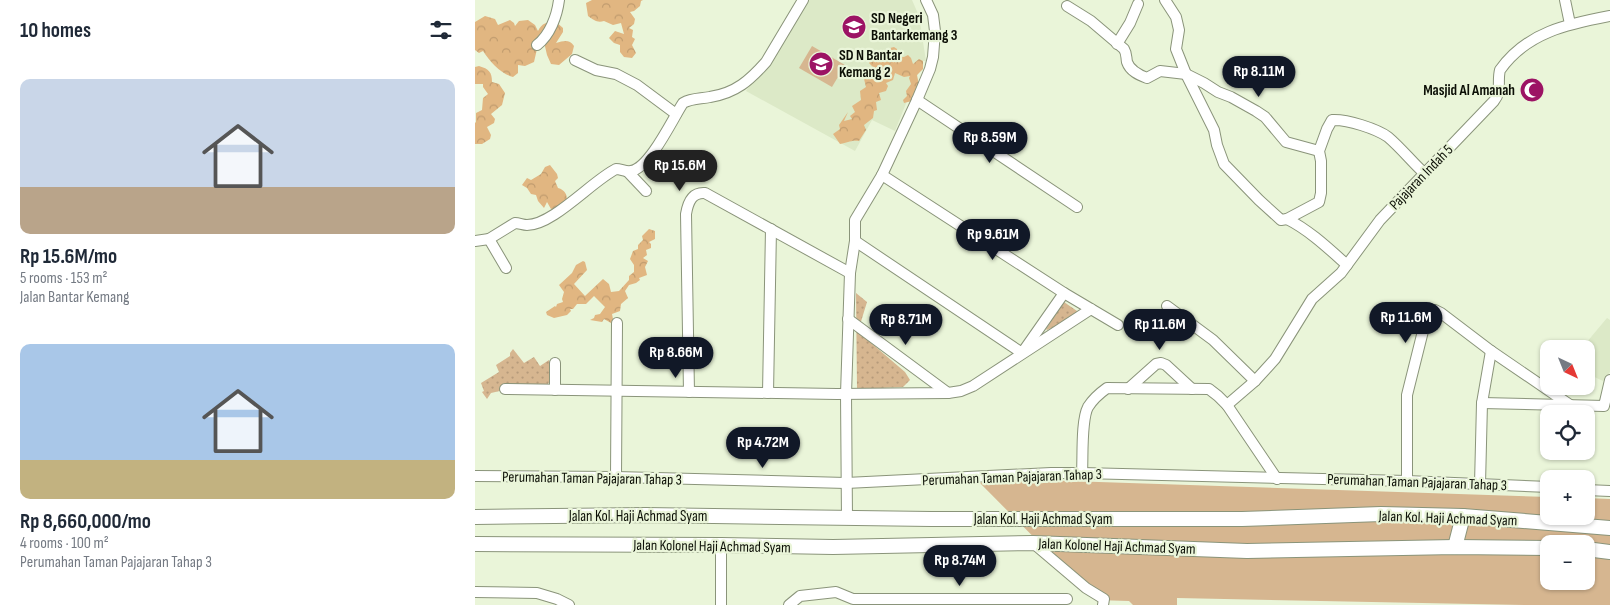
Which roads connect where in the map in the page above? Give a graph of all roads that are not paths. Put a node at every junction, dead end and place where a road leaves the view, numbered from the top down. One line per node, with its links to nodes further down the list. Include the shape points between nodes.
1 (559, 0): 11 (street, via 546,38)
2 (803, 0): 15 (street, via 767,62 756,73 735,91 683,103)
3 (926, 0): 14 (street, via 933,15 935,45 930,69)
4 (1165, 0): 13 (street, via 1176,17 1179,30 1176,49)
5 (1565, 0): 9 (street)
6 (1138, 4): 10 (street)
7 (1067, 6): 10 (street, via 1091,21)
8 (1610, 16): 9 (street, Pajajaran Indah 5)
9 (1569, 24): 18 (street, Pajajaran Indah 5, via 1531,40 1510,59 1500,70 1497,97)
10 (1117, 44): 13 (street, via 1124,49 1131,69 1147,78 1160,71)
11 (537, 45)
12 (575, 60): 15 (street, via 637,84)
13 (1186, 74): 16 (street, via 1265,117 1286,142); 22 (street, via 1214,130 1224,164 1281,220)
14 (917, 100): 19 (street); 21 (street)
15 (676, 114): 17 (street, via 663,139 646,160 636,170)
16 (1319, 151): 18 (street, via 1331,121 1343,120 1385,136); 22 (street, via 1319,202)
17 (628, 172): 20 (street); 24 (street, via 613,171 555,214 529,225 515,223)
18 (1424, 174): 27 (street, Pajajaran Indah 5, via 1380,220)
19 (883, 175): 26 (street, via 855,220); 30 (street)
20 (646, 191)
21 (1077, 207)
22 (1287, 219): 27 (street, via 1319,240)
23 (771, 229): 29 (street); 46 (street, via 705,193 694,195 689,200 686,214); 47 (street)
24 (489, 239): 25 (street); 28 (street)
25 (475, 241)
26 (855, 241): 29 (street); 37 (street)
27 (1347, 265): 40 (street, Pajajaran Indah 5, via 1312,300 1283,349)
28 (506, 268)
29 (850, 273): 33 (street)
30 (1065, 292): 32 (street); 37 (street)
31 (1167, 306): 40 (street, via 1213,340)
32 (1091, 309): 35 (street); 37 (street)
33 (848, 319): 48 (street); 49 (street)
34 (617, 323): 45 (street)
35 (1118, 325)
36 (1491, 351): 50 (street); 52 (street); 58 (street, via 1441,312 1430,311 1427,315 1407,395)
37 (1022, 352): 48 (street, via 973,386)
38 (555, 363): 44 (street)
39 (1610, 380): 53 (street)
40 (1255, 381): 51 (street, Pajajaran Indah 5)
41 (505, 389): 44 (street)
42 (1128, 389): 43 (street); 43 (street, via 1161,363); 54 (street, via 1107,388 1087,408)
43 (1193, 389): 51 (street, via 1209,389)
44 (555, 390): 45 (street)
45 (616, 391): 46 (street); 56 (street)
46 (689, 392): 47 (street)
47 (768, 393): 49 (street)
48 (948, 393): 49 (street)
49 (846, 394): 59 (street)
50 (1482, 403): 52 (street); 60 (street)
51 (1227, 405): 57 (street)
52 (1570, 405)
53 (1607, 407)
54 (1082, 473): 57 (street, Perumahan Taman Pajajaran Tahap 3); 59 (street, Perumahan Taman Pajajaran Tahap 3)
55 (475, 476): 56 (street, Perumahan Taman Pajajaran Tahap 3)
56 (616, 477): 59 (street, Perumahan Taman Pajajaran Tahap 3)
57 (1277, 479): 58 (street, Perumahan Taman Pajajaran Tahap 3)
58 (1407, 481): 60 (street, Perumahan Taman Pajajaran Tahap 3)
59 (846, 483): 66 (street)
60 (1480, 484): 61 (street, Perumahan Taman Pajajaran Tahap 3)
61 (1540, 487)
62 (1595, 490): 63 (street)
63 (1610, 491)
64 (1463, 516): 66 (main road, Jalan Kol. Haji Achmad Syam); 67 (main road, Jalan Kol. Haji Achmad Syam); 71 (main road)
65 (475, 517): 66 (main road, Jalan Kol. Haji Achmad Syam)
66 (847, 518)
67 (1610, 528)
68 (1033, 543): 70 (main road, Jalan Kolonel Haji Achmad Syam, via 833,547); 71 (main road, Jalan Kolonel Haji Achmad Syam, via 1247,551); 81 (street, via 1086,588 1104,599)
69 (475, 544): 70 (main road, Jalan Kolonel Haji Achmad Syam)
70 (721, 545): 79 (street)
71 (1455, 548): 72 (main road, Jalan Kolonel Haji Achmad Syam)
72 (1540, 548)
73 (1595, 551): 74 (main road)
74 (1610, 552)
75 (475, 592): 78 (street, via 537,593)
76 (1067, 599): 77 (street)
77 (850, 602): 80 (street, via 835,592 800,596)
78 (569, 605)
79 (721, 605)
80 (789, 605)
81 (1103, 605)

